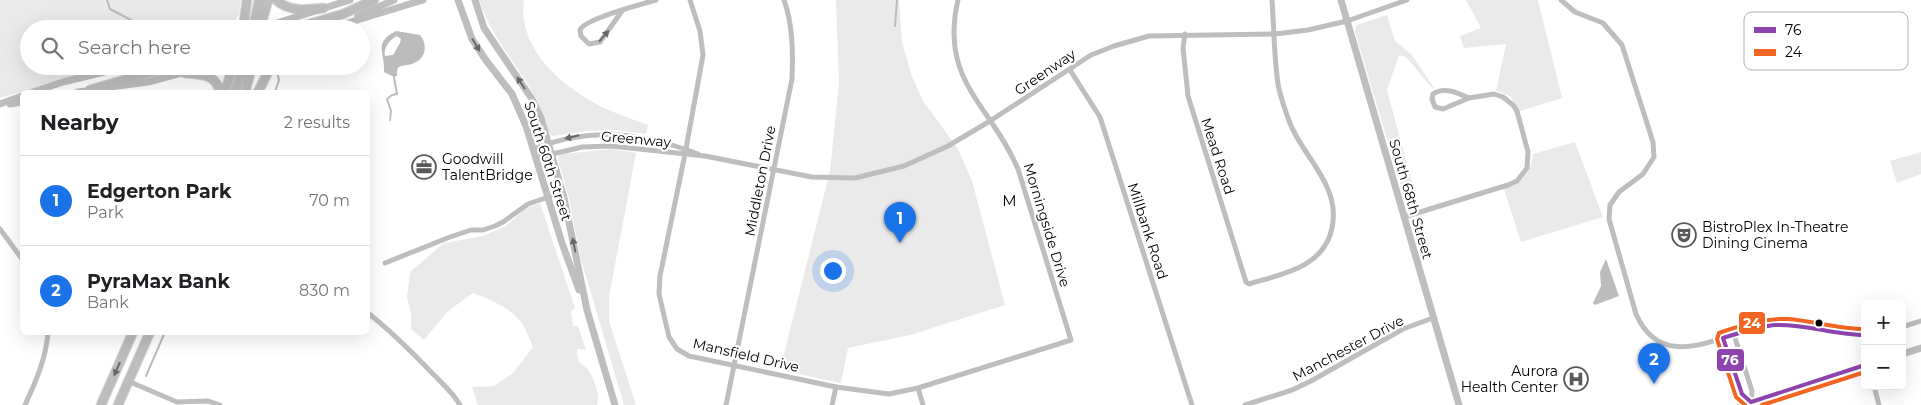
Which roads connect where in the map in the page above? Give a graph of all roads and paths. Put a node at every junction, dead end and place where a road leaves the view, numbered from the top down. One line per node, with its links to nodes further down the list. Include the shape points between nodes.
1 (247, 0): 21 (main road)
2 (259, 0): 22 (main road)
3 (268, 0): 23 (main road)
4 (276, 0): 19 (main road, via 281,5 296,9)
5 (350, 0): 19 (street)
6 (374, 0): 25 (main road)
7 (394, 0): 26 (street)
8 (423, 0): 27 (street)
9 (458, 0): 53 (street, South 60th Street, one-way to 53, via 472,39 518,107)
10 (475, 0): 52 (street, South 60th Street, one-way to 10, via 532,99 484,28)
11 (656, 0): 20 (street)
12 (690, 0): 54 (street, Mansfield Drive, via 700,31 703,55)
13 (784, 0): 57 (street, Middleton Drive, via 793,45 792,79)
14 (958, 0): 51 (street, Morningside Drive, via 956,54 969,91)
15 (1272, 0): 30 (street)
16 (1341, 0): 28 (street, South 68th Street)
17 (1407, 0): 28 (street, Greenway)
18 (1561, 0): 74 (street, via 1575,12 1603,23 1622,45 1652,142 1654,157 1643,174 1619,192 1610,205 1609,219 1641,326 1664,345 1694,347)
19 (323, 8): 24 (street)
20 (622, 11): 20 (street, one-way to 20, via 585,24 580,30 581,36 589,44 600,42)
21 (244, 20)
22 (258, 20)
23 (261, 20)
24 (286, 20)
25 (323, 20)
26 (350, 20)
27 (357, 20)
28 (1347, 21): 30 (street, Greenway); 60 (street, South 68th Street)
29 (1185, 34): 30 (street, Greenway); 30 (street, Mead Road, via 1183,48 1188,96 1249,284 1300,268 1314,259 1331,235 1334,219 1327,186 1289,122 1278,85); 31 (street, Greenway, via 1149,36 1114,46 1091,55)
30 (1275, 34)
31 (1070, 70): 51 (street, Greenway); 94 (street, Millbank Road, via 1100,117)
32 (92, 75): 40 (street)
33 (141, 75): 41 (main road)
34 (177, 75): 41 (street)
35 (205, 75): 42 (main road, via 217,83)
36 (231, 75): 43 (main road)
37 (240, 75): 44 (main road)
38 (249, 75): 45 (main road)
39 (266, 75): 46 (main road)
40 (39, 90)
41 (90, 90)
42 (219, 90)
43 (227, 90)
44 (236, 90)
45 (245, 90)
46 (259, 90)
47 (20, 97): 50 (street)
48 (1469, 98): 48 (street, via 1438,90 1432,99 1435,107 1443,109); 60 (street, via 1494,94 1513,105 1528,152 1529,159 1523,174 1508,185)
49 (20, 102): 50 (street)
50 (0, 105)
51 (990, 121): 57 (street, Greenway, via 948,146 904,166 855,178); 75 (street, Morningside Drive, via 1010,150 1018,169)
52 (548, 143): 53 (street, Greenway); 54 (street, Greenway, one-way to 52, via 638,136 613,133); 55 (street, South 60th Street)
53 (533, 149): 56 (street, South 60th Street)
54 (686, 152): 55 (street, Greenway, via 598,146); 57 (street, Greenway); 78 (street, Mansfield Drive, via 659,294 669,337 677,349 689,356)
55 (552, 154): 56 (street, Greenway); 58 (street, South 60th Street)
56 (536, 158): 59 (street, South 60th Street)
57 (774, 170): 78 (street, Middleton Drive)
58 (563, 192): 59 (street); 64 (street, South 60th Street, one-way to 58)
59 (548, 197): 63 (street, via 528,204 495,226 450,237); 64 (street, South 60th Street)
60 (1404, 217): 66 (street, South 68th Street)
61 (0, 229): 62 (street)
62 (20, 256)
63 (385, 263)
64 (587, 310): 90 (street, South 60th Street)
65 (370, 314): 89 (street, via 415,354)
66 (1433, 318): 95 (street, Manchester Drive, via 1403,329 1305,384); 96 (street, South 68th Street)
67 (1921, 321): 68 (street)
68 (1906, 326)
69 (48, 335): 85 (street, via 42,367)
70 (132, 335): 86 (main road, one-way to 86)
71 (149, 335): 80 (main road)
72 (1734, 335): 73 (street, via 1776,325); 74 (street); 84 (street, via 1752,391)
73 (1861, 335)
74 (1723, 338): 84 (street, via 1742,394)
75 (1071, 340): 82 (street, Mansfield Drive)
76 (1921, 348): 77 (street)
77 (1906, 353)
78 (735, 365): 81 (street, Mansfield Drive); 91 (street, Middleton Drive)
79 (1861, 366): 84 (street)
80 (128, 381): 87 (main road); 88 (street, via 177,402 208,401)
81 (836, 387): 82 (street, Mansfield Drive, via 889,394); 92 (street)
82 (918, 388): 93 (street)
83 (1875, 390): 98 (street)
84 (1751, 402): 97 (street)
85 (25, 405)
86 (101, 405)
87 (118, 405)
88 (220, 405)
89 (460, 405)
90 (615, 405)
91 (726, 405)
92 (832, 405)
93 (923, 405)
94 (1192, 405)
95 (1245, 405)
96 (1459, 405)
97 (1740, 405)
98 (1879, 405)

